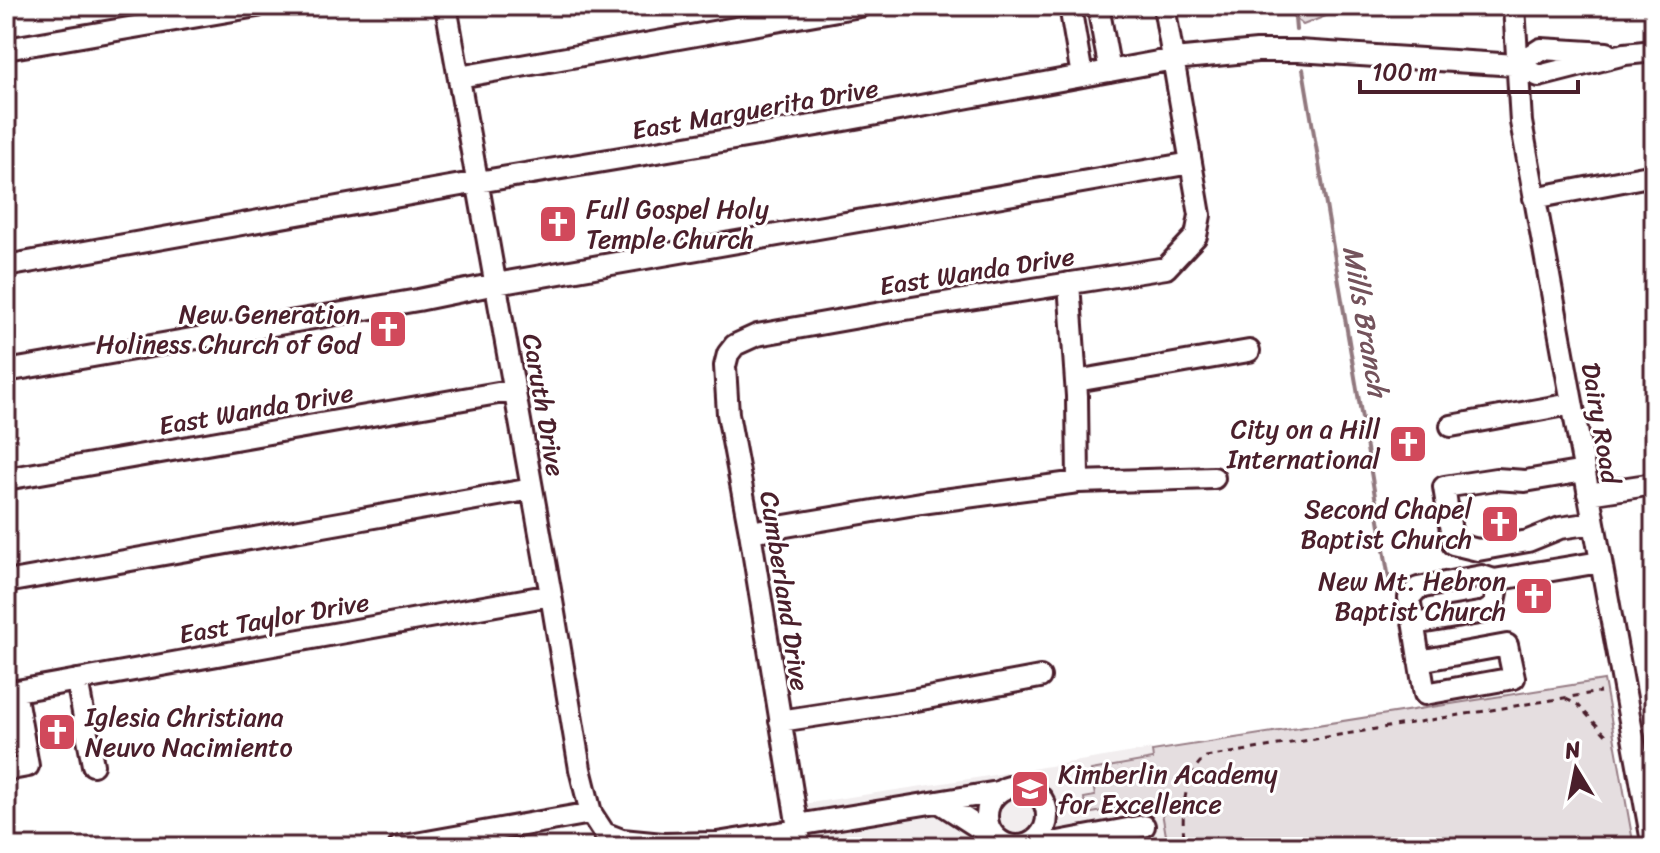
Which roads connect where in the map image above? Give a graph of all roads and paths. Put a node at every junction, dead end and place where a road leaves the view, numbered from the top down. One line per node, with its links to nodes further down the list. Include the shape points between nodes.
1 (257, 6): 8 (street)
2 (446, 6): 14 (street, Caruth Drive)
3 (860, 6): 14 (street)
4 (1070, 6): 13 (street)
5 (1098, 6): 12 (street)
6 (1164, 6): 10 (street)
7 (1514, 6): 11 (street, Dairy Road)
8 (7, 43)
9 (1654, 51): 11 (street, East Marguerita Drive, via 1539,76)
10 (1174, 59): 11 (street, East Marguerita Drive, via 1298,51); 12 (street, East Marguerita Drive); 15 (street)
11 (1516, 65): 18 (street, Dairy Road)
12 (1110, 71): 13 (street, East Marguerita Drive)
13 (1082, 76): 17 (street, East Marguerita Drive)
14 (459, 77): 17 (street, Caruth Drive)
15 (1191, 163): 20 (street, East Wanda Drive, via 1200,215 1196,236 1166,268); 21 (street)
16 (1654, 175): 18 (street)
17 (478, 182): 19 (street, East Marguerita Drive); 21 (street, Caruth Drive)
18 (1534, 198): 27 (street, Dairy Road)
19 (6, 266)
20 (1069, 283): 22 (street, East Wanda Drive, via 757,335); 25 (street)
21 (496, 284): 24 (street); 26 (street, Caruth Drive)
22 (735, 345): 37 (street, Cumberland Drive, via 725,366 728,414)
23 (1249, 351): 25 (street)
24 (6, 371)
25 (1076, 381): 32 (street)
26 (515, 390): 31 (street, East Wanda Drive); 34 (street, Caruth Drive)
27 (1571, 404): 28 (street); 29 (street, Dairy Road)
28 (1451, 426)
29 (1584, 471): 35 (street, Dairy Road); 36 (street, via 1444,487 1453,544 1478,550)
30 (1214, 478): 32 (street)
31 (6, 479)
32 (1078, 482): 37 (street)
33 (1654, 484): 35 (street)
34 (532, 489): 40 (street); 41 (street, Caruth Drive)
35 (1588, 494): 36 (street, Dairy Road)
36 (1593, 523): 38 (street, Dairy Road)
37 (750, 532): 49 (street, Cumberland Drive)
38 (1600, 562): 39 (street); 54 (street, Dairy Road)
39 (1494, 580): 42 (street, via 1494,606 1485,612); 42 (street, via 1482,576 1418,588 1409,598)
40 (6, 582)
41 (551, 595): 45 (street, East Taylor Drive); 56 (street, Caruth Drive)
42 (1414, 624): 43 (street)
43 (1419, 661)
44 (1040, 677): 49 (street)
45 (77, 680): 46 (street, East Taylor Drive); 51 (street)
46 (10, 692): 52 (street, via 28,766)
47 (1600, 692): 48 (path)
48 (1564, 698): 50 (path, via 1578,705); 63 (path, via 1206,757 1195,767 1185,799)
49 (780, 721): 58 (street, Cumberland Drive)
50 (1607, 736)
51 (93, 765)
52 (6, 770)
53 (998, 792): 55 (street); 59 (street, via 987,809); 60 (street, via 1027,787 1043,799 1046,827)
54 (1648, 794): 64 (street, Dairy Road)
55 (939, 802): 58 (street); 59 (street)
56 (591, 813): 61 (street, via 604,833 622,840); 62 (street)
57 (1144, 826): 60 (street)
58 (799, 834): 61 (street)
59 (995, 838): 60 (street, via 1013,847)
60 (1033, 842)
61 (708, 845)
62 (399, 847)
63 (1185, 847)
64 (1653, 847)

